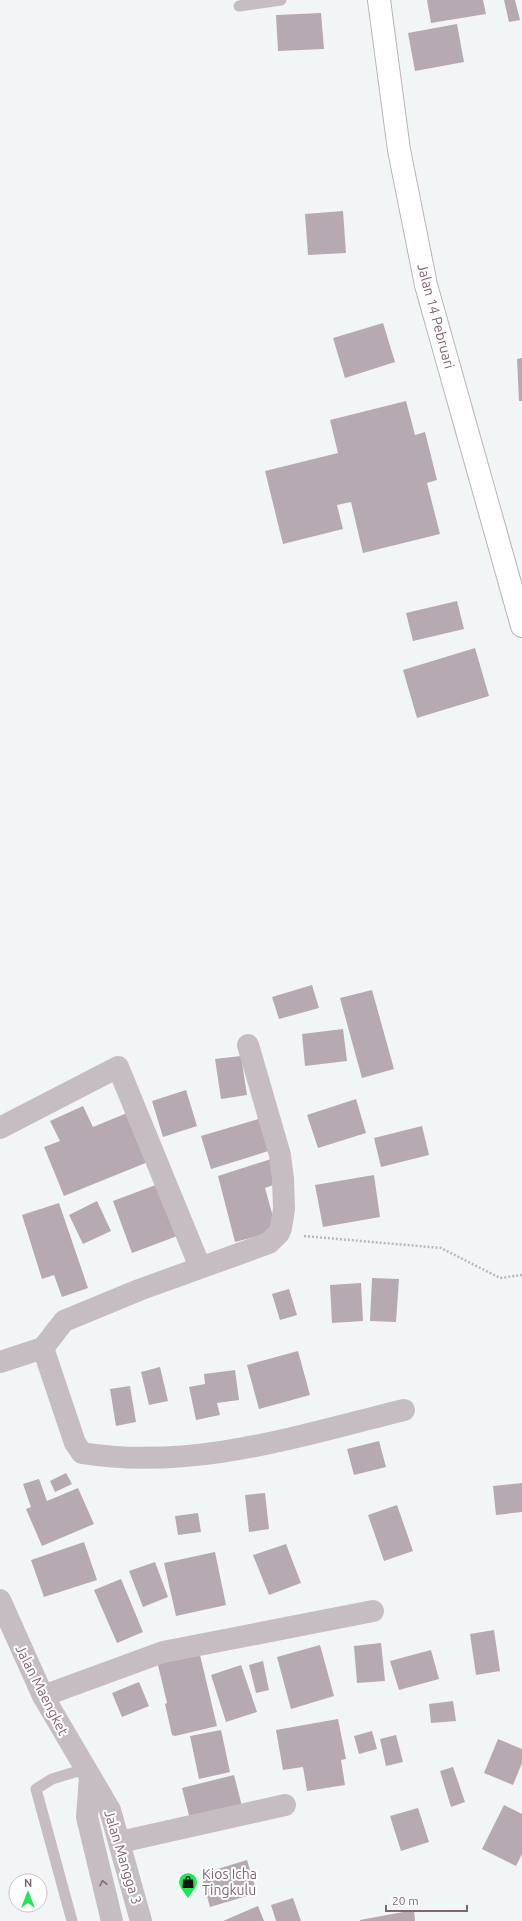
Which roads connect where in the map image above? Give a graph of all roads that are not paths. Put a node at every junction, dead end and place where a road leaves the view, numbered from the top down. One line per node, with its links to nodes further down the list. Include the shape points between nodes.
1 (281, 0): 3 (lane)
2 (379, 0): 4 (main road, Jalan 14 Pebruari, via 399,150 426,285)
3 (238, 6)
4 (522, 626)
5 (248, 1045): 7 (street, via 280,1155 284,1209 279,1233 269,1243)
6 (0, 1128): 7 (street, via 118,1067)
7 (200, 1267): 8 (street, via 64,1321)
8 (43, 1348): 9 (street); 10 (street, via 77,1447 82,1452 90,1454 159,1458 225,1452)
9 (0, 1362)
10 (404, 1410)
11 (0, 1600): 13 (street, Jalan Maengket)
12 (373, 1611): 13 (street, via 164,1652)
13 (43, 1696): 14 (street, Jalan Maengket)
14 (88, 1773): 16 (street, Jalan Mangga 3, via 110,1810); 17 (lane, via 52,1779 36,1789); 18 (street, Jalan Mangga 3, one-way to 14, via 87,1817)
15 (285, 1805): 16 (street)
16 (120, 1842): 19 (street, Jalan Mangga 3)
17 (72, 1921)
18 (112, 1921)
19 (142, 1921)

